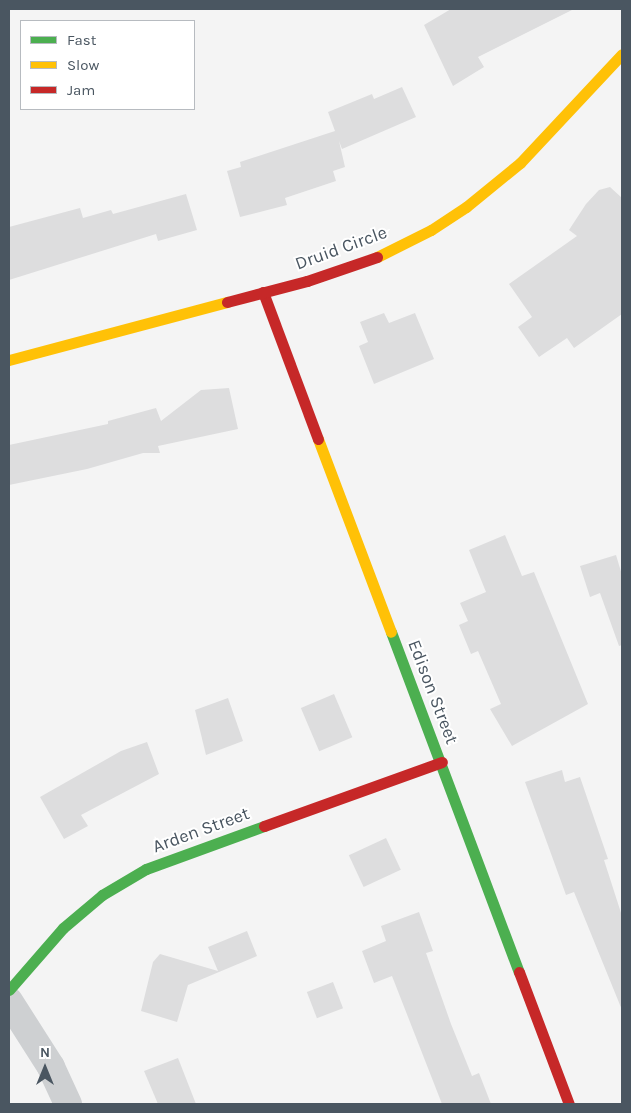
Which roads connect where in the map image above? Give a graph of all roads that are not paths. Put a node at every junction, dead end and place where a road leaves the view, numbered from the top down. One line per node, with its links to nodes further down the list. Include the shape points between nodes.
1 (622, 54): 2 (street, Druid Circle, via 520,163 454,216 372,258)
2 (263, 292): 3 (street, Druid Circle); 4 (street, Edison Street)
3 (9, 360)
4 (442, 762): 5 (street, Arden Street, via 146,869 102,895 63,928); 8 (street, Edison Street)
5 (9, 990)
6 (9, 1000): 7 (street, via 51,1067)
7 (68, 1104)
8 (569, 1104)

